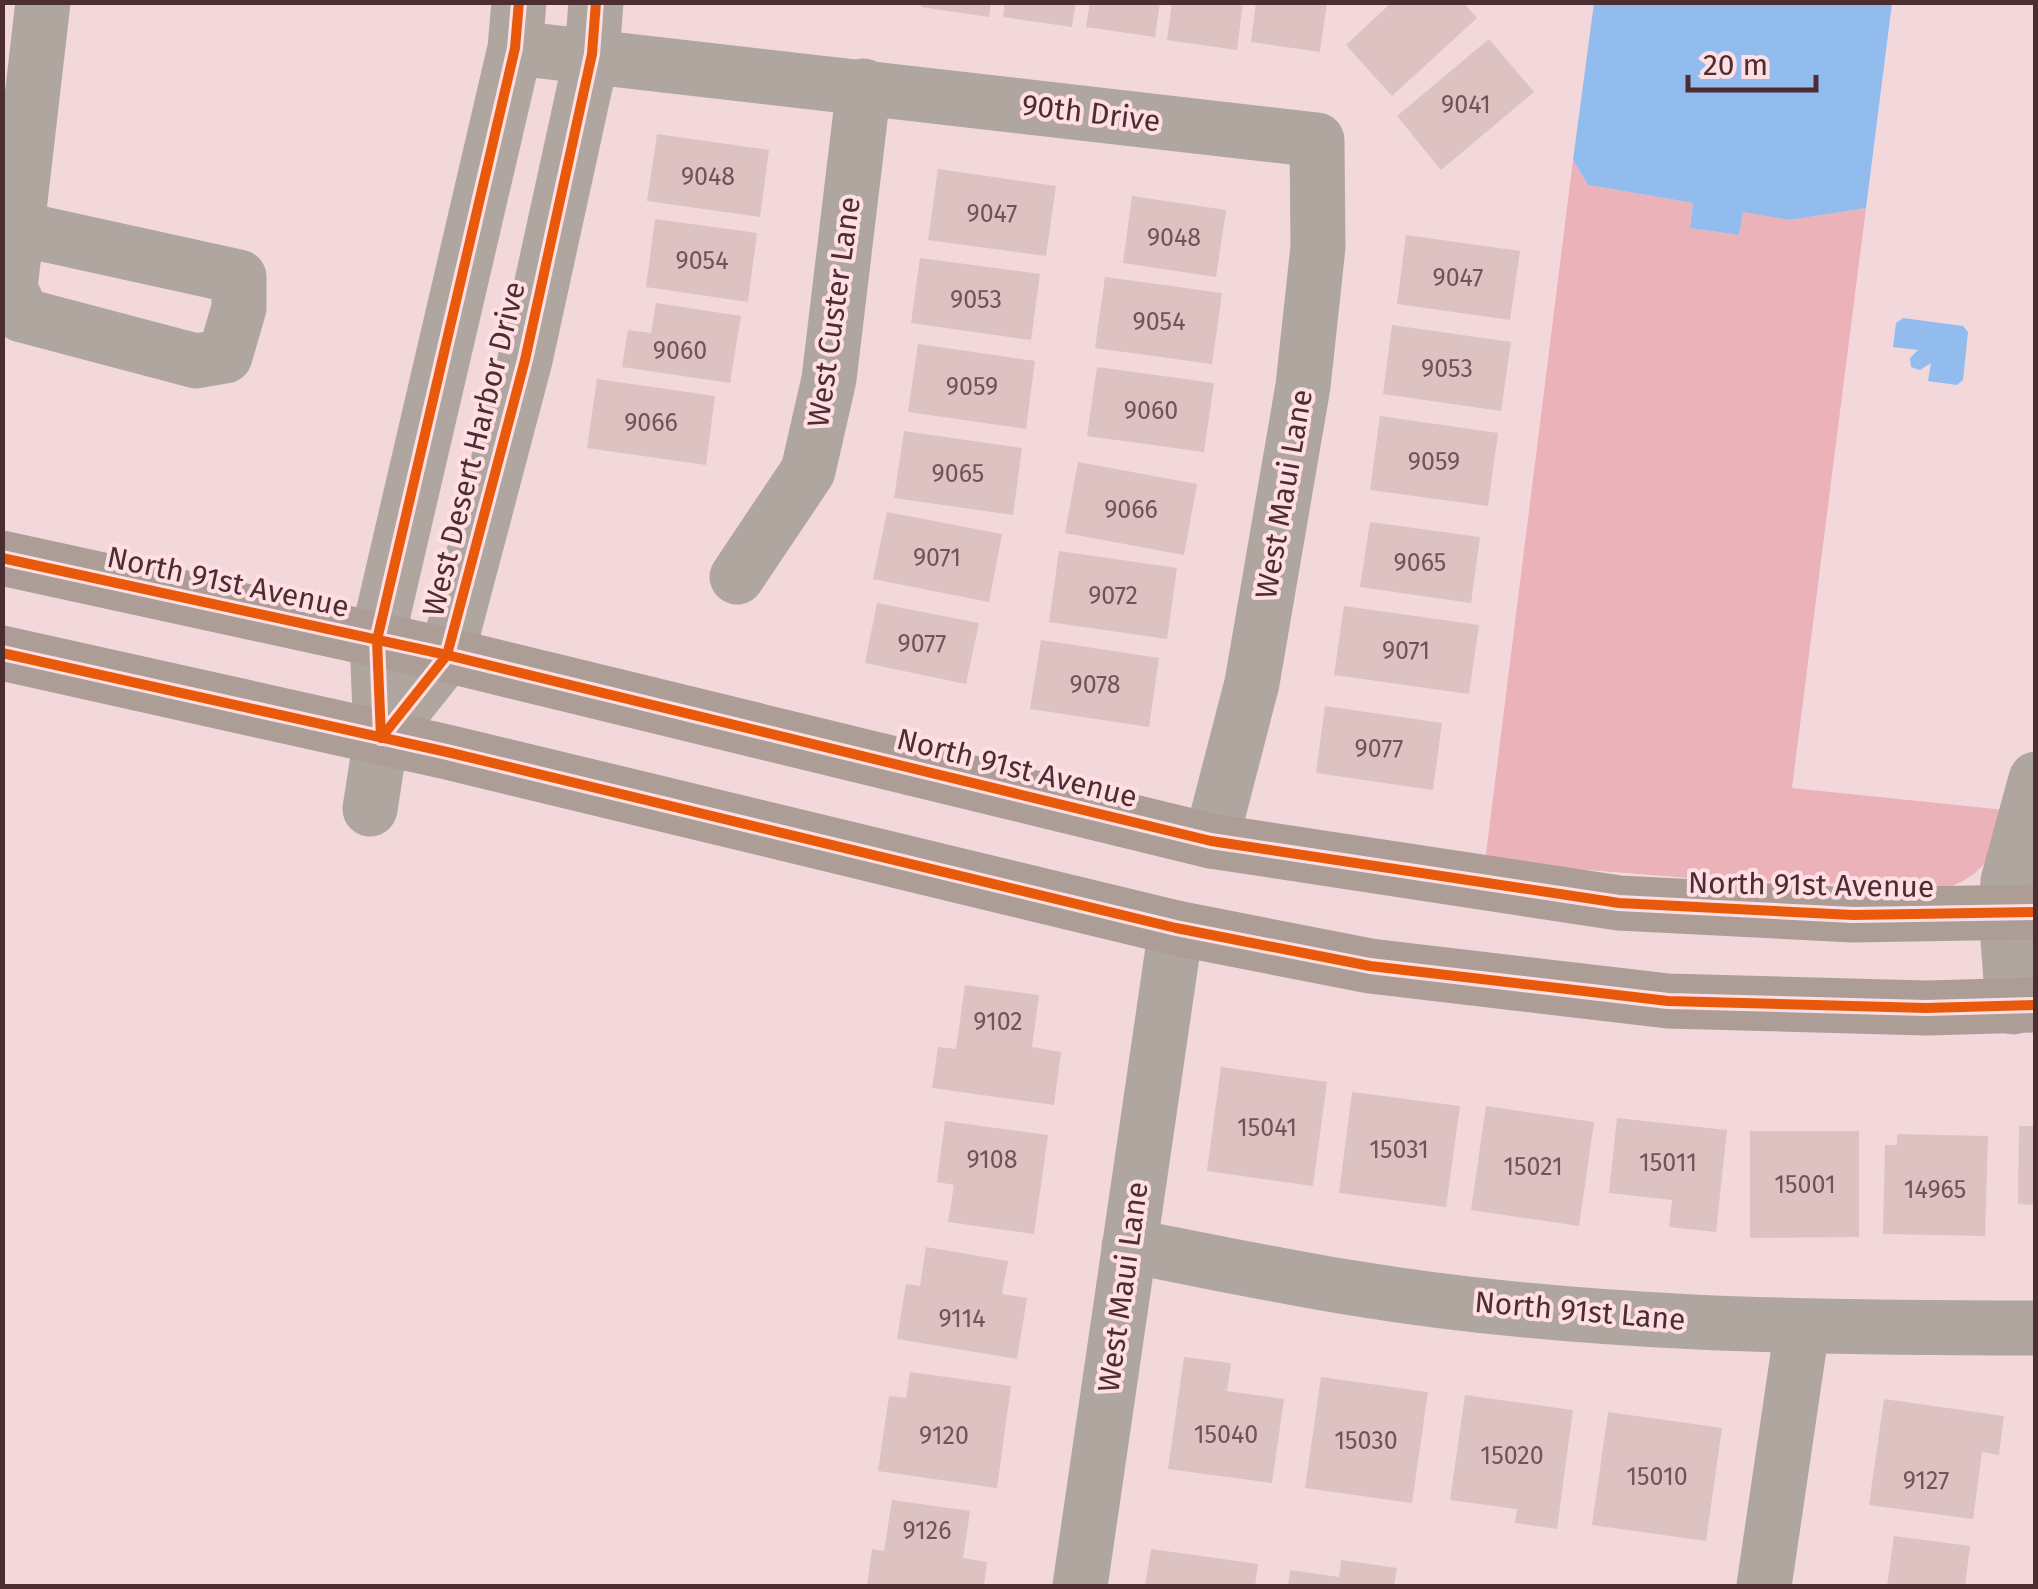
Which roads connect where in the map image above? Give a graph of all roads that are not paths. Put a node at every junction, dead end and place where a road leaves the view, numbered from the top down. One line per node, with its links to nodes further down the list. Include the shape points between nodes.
1 (43, 2): 6 (street)
2 (517, 26): 3 (street, 90th Drive); 9 (street, West Desert Harbor Drive)
3 (594, 28): 4 (street, 90th Drive); 11 (street, West Desert Harbor Drive, via 526,360)
4 (864, 86): 5 (street, 90th Drive); 8 (street, West Custer Lane, via 829,379 808,471)
5 (1317, 140): 16 (street, West Maui Lane, via 1318,247 1303,386 1252,683)
6 (16, 228): 6 (street, via 239,277 239,308 225,356 196,361 22,315 10,288)
7 (2, 558): 9 (main road, North 91st Avenue)
8 (737, 577)
9 (377, 640): 11 (main road, North 91st Avenue); 12 (street, West Desert Harbor Drive)
10 (2, 652): 12 (main road)
11 (447, 655): 12 (street, West Desert Harbor Drive); 16 (main road, North 91st Avenue)
12 (380, 738): 15 (street); 18 (main road)
13 (2036, 779): 14 (street)
14 (2035, 791): 17 (street, via 2014,852)
15 (370, 809)
16 (1211, 841): 17 (main road, North 91st Avenue, via 1619,903 1853,915)
17 (2021, 912): 19 (street)
18 (1176, 928): 19 (main road, via 1370,966 1668,1001); 20 (street, West Maui Lane)
19 (2024, 1006)
20 (1129, 1246): 21 (street, North 91st Lane, via 1356,1289 1560,1312); 23 (street, West Maui Lane)
21 (1802, 1328): 22 (street, North 91st Lane); 24 (street)
22 (2036, 1328)
23 (1080, 1586)
24 (1764, 1586)

